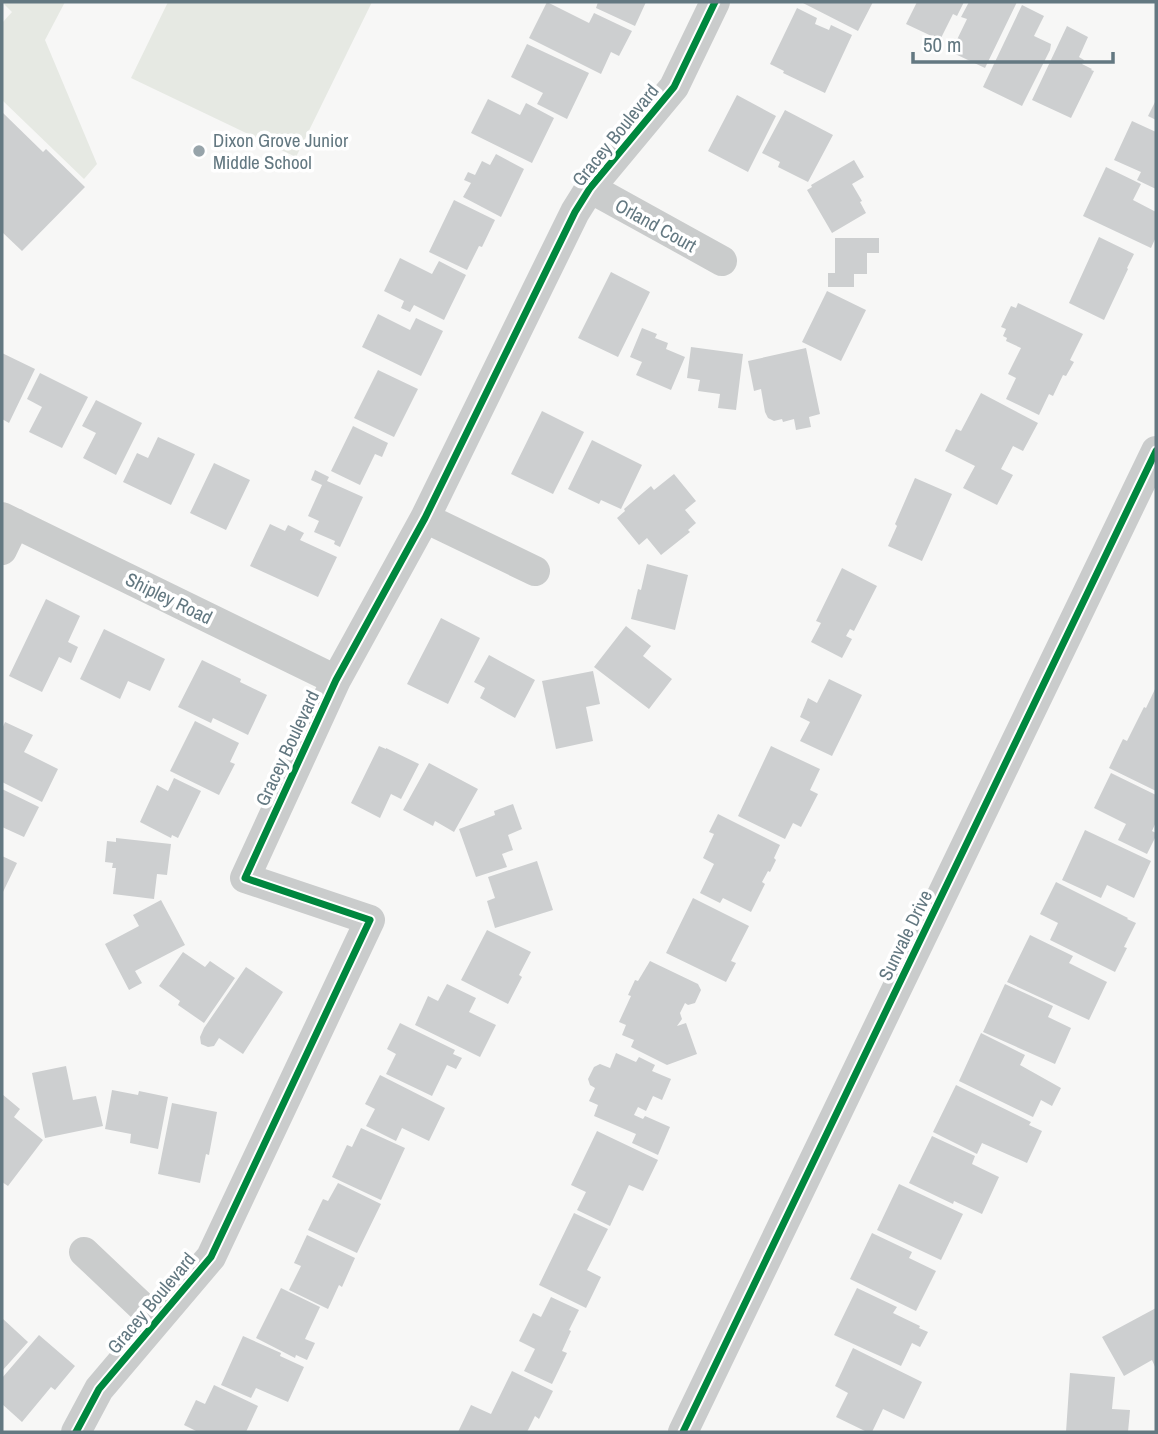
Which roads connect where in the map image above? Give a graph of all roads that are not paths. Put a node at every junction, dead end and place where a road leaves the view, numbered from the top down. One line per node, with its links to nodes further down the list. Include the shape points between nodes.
1 (715, 2): 2 (street, Gracey Boulevard, via 674,87)
2 (590, 188): 3 (street, Orland Court); 5 (street, Gracey Boulevard)
3 (722, 261)
4 (1156, 451): 13 (street, Sunvale Drive)
5 (425, 518): 8 (street); 9 (street, Gracey Boulevard)
6 (8, 520): 7 (street); 9 (street, Shipley Road)
7 (2, 550)
8 (535, 571)
9 (336, 680): 11 (street, Gracey Boulevard, via 245,878 370,920 211,1257)
10 (84, 1252): 11 (street)
11 (156, 1320): 12 (street, Gracey Boulevard, via 99,1390)
12 (76, 1432)
13 (682, 1432)

